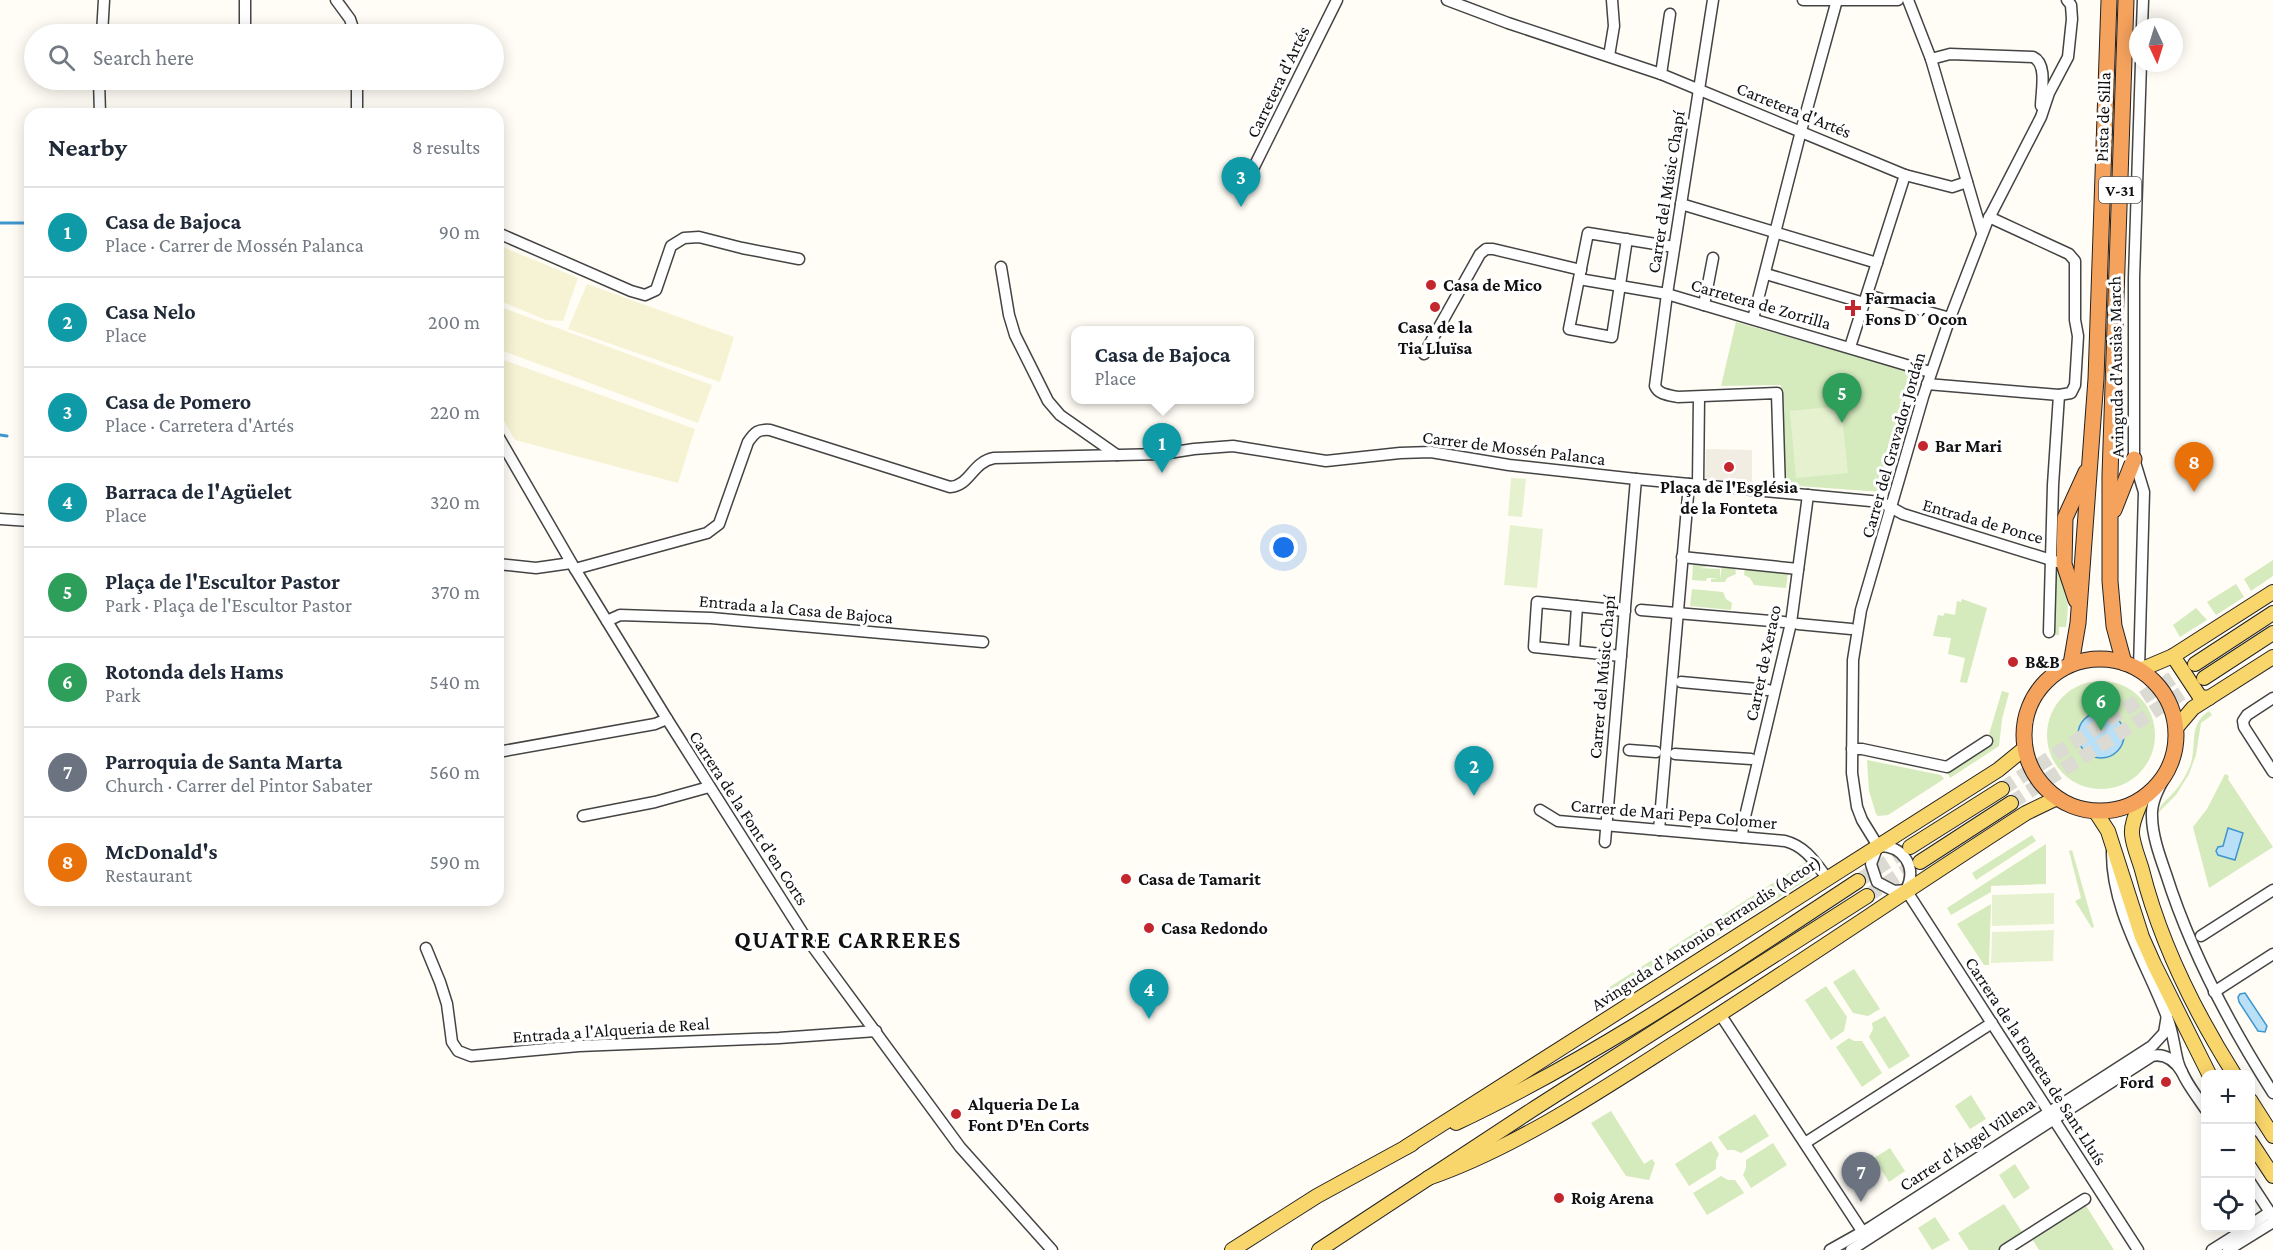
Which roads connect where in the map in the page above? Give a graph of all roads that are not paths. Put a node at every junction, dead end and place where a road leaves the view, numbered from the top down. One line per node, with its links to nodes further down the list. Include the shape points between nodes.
1 (245, 0): 20 (street)
2 (336, 0): 21 (street)
3 (1337, 0): 34 (street, Carretera d'Artés)
4 (1447, 0): 22 (street, Carretera d'Artés)
5 (1612, 0): 22 (street, via 1614,26)
6 (1713, 0): 26 (street, Carrer del Músic Chapí)
7 (1803, 0): 8 (street)
8 (1814, 0): 9 (street)
9 (1838, 0): 10 (street); 32 (street)
10 (1898, 0)
11 (1908, 0): 23 (street)
12 (2109, 0): 65 (highway, Avinguda d'Ausiàs March / V-31)
13 (2126, 0): 58 (highway, Pista de Silla / V-31)
14 (2143, 0): 18 (street)
15 (2069, 3): 31 (street, Carrer del Gravador Jordán, via 2070,51)
16 (103, 6): 19 (street)
17 (1670, 14): 25 (street)
18 (2142, 18)
19 (102, 24)
20 (245, 24)
21 (352, 24)
22 (1609, 56): 25 (street, Carretera d'Artés)
23 (1931, 59): 31 (street, via 1950,54 2032,57 2042,70); 35 (street)
24 (2141, 72): 64 (street, Avinguda d'Ausiàs March, via 2134,278)
25 (1661, 74): 26 (street, Carretera d'Artés)
26 (1698, 89): 32 (street, Carretera d'Artés); 36 (street, Carrer del Músic Chapí)
27 (99, 90): 29 (street)
28 (357, 90): 30 (street)
29 (100, 108)
30 (357, 108)
31 (2041, 117): 37 (street, Carrer del Gravador Jordán)
32 (1801, 131): 33 (street, Carretera d'Artés); 38 (street)
33 (1905, 175): 35 (street, Carretera d'Artés, via 1952,187); 45 (street)
34 (1248, 180)
35 (1967, 182): 39 (street)
36 (1681, 204): 38 (street); 42 (street, Carrer del Músic Chapí)
37 (1989, 217): 39 (street, Carrer del Gravador Jordán); 60 (street, Avinguda d'Ausiàs March, via 2073,257 2078,336 2075,385 2071,393)
38 (1776, 234): 45 (street); 48 (street)
39 (1982, 234): 53 (street, Carrer del Gravador Jordán)
40 (504, 235): 44 (street, via 645,295 656,290 671,246 684,238 699,237)
41 (1627, 239): 42 (street); 47 (street, via 1588,233); 49 (street)
42 (1674, 247): 50 (street, Carrer del Músic Chapí)
43 (1713, 258): 52 (street)
44 (799, 259)
45 (1877, 263): 51 (street)
46 (1001, 267): 63 (street, via 1015,335 1048,401)
47 (1580, 274): 49 (street, Carretera de Zorrilla); 49 (street, via 1569,329 1612,337); 56 (street, Carretera de Zorrilla, via 1485,249)
48 (1766, 274): 51 (street); 54 (street)
49 (1620, 286): 50 (street, Carretera de Zorrilla)
50 (1667, 294): 52 (street, Carretera de Zorrilla); 61 (street, Carrer del Músic Chapí, via 1655,386 1664,394)
51 (1865, 299): 53 (street); 55 (street)
52 (1704, 304): 54 (street, Carretera de Zorrilla)
53 (1950, 318): 57 (street, Carrer del Gravador Jordán)
54 (1754, 319): 55 (street, Carretera de Zorrilla)
55 (1850, 347): 57 (street, Carretera de Zorrilla)
56 (1424, 354)
57 (1930, 372): 59 (street, Carrer del Gravador Jordán)
58 (2114, 380): 73 (highway, Avinguda d'Ausiàs March / V-31)
59 (1927, 384): 60 (street); 71 (street, Carrer del Gravador Jordán)
60 (2059, 395): 68 (street)
61 (1699, 397): 67 (street); 69 (street, via 1777,393)
62 (504, 446): 79 (street, Carrera de la Font d'en Corts)
63 (1117, 455): 66 (street, Carrer de Mossén Palanca, via 1233,446 1326,461 1431,452); 79 (street, Carrer de Mossén Palanca, via 994,458 981,462 962,484 950,487 761,429 748,442 719,524 707,533)
64 (2134, 459): 73 (highway); 102 (street, Avinguda d'Ausiàs March, via 2144,492)
65 (2090, 464): 72 (highway); 89 (highway, Avinguda d'Ausiàs March / V-31)
66 (1636, 479): 67 (street, Carrer de Mossén Palanca); 84 (street, Carrer del Músic Chapí)
67 (1693, 484): 69 (street, Carrer de Mossén Palanca); 76 (street)
68 (2053, 485): 72 (street, via 2064,500); 77 (street)
69 (1780, 492): 70 (street, Carrer de Mossén Palanca)
70 (1808, 495): 71 (street, Carrer de Mossén Palanca, via 1881,502); 80 (street, Carrer de Xeraco)
71 (1891, 510): 77 (street, Entrada de Ponce); 112 (street, Carrer del Gravador Jordán, via 1857,630)
72 (2065, 518): 77 (highway)
73 (2111, 518): 99 (highway, Avinguda d'Ausiàs March / V-31, via 2114,626)
74 (0, 519): 75 (street)
75 (24, 521)
76 (1682, 557): 80 (street); 85 (street)
77 (2058, 561): 89 (highway, via 2075,598); 92 (street)
78 (504, 565): 79 (street)
79 (573, 566): 87 (street, Carrera de la Font d'en Corts)
80 (1798, 569): 130 (street, Carrer de Xeraco, via 1789,632)
81 (2273, 591): 97 (main road)
82 (1578, 606): 84 (street); 95 (street); 95 (street, via 1537,602 1534,647)
83 (1641, 610): 85 (street)
84 (1625, 611): 96 (street, Carrer del Músic Chapí)
85 (1678, 613): 88 (street); 129 (street)
86 (2273, 614): 101 (main road)
87 (607, 621): 94 (street, Entrada a la Casa de Bajoca, via 620,615 711,618); 108 (street, Carrera de la Font d'en Corts)
88 (1784, 622)
89 (2078, 623): 100 (highway, Avinguda d'Ausiàs March / V-31)
90 (1798, 624): 91 (street)
91 (1851, 629)
92 (2049, 632)
93 (2273, 633): 103 (main road)
94 (983, 642)
95 (1574, 651): 96 (street)
96 (1621, 656): 128 (street, Carrer del Músic Chapí)
97 (2173, 656): 102 (main road); 106 (main road, via 2200,697)
98 (2273, 657): 106 (main road)
99 (2124, 663): 100 (highway, via 2092,659); 102 (highway)
100 (2071, 664): 111 (highway, via 2049,678 2033,698 2024,723)
101 (2195, 664)
102 (2140, 669): 109 (highway, via 2165,694)
103 (2204, 678)
104 (1681, 682): 105 (street)
105 (1768, 690)
106 (2209, 698): 109 (main road, via 2193,708)
107 (2273, 698): 118 (street, via 2243,721)
108 (667, 719): 114 (street); 120 (street, Carrera de la Font d'en Corts)
109 (2176, 728): 119 (highway, via 2175,752)
110 (1987, 741): 112 (street, via 1947,767 1862,748)
111 (2025, 748): 122 (highway, via 2036,777); 132 (main road, Avinguda d'Antonio Ferrandis (Actor), via 1998,770)
112 (1851, 749): 132 (street, Carrer del Gravador Jordán, via 1857,807)
113 (1629, 750): 115 (street)
114 (504, 751)
115 (1656, 752)
116 (1675, 754): 117 (street)
117 (1751, 759)
118 (2273, 772)
119 (2166, 773): 123 (highway); 144 (street, via 2154,802 2154,830 2179,914)
120 (709, 787): 127 (street); 148 (street, Carrera de la Font d'en Corts, via 802,932)
121 (2002, 789): 133 (main road)
122 (2057, 798): 126 (highway, via 2082,810); 138 (main road, via 2026,813)
123 (2142, 799): 126 (highway, via 2119,809); 150 (main road, via 2132,833 2147,891 2192,1000)
124 (2011, 803): 135 (main road)
125 (1540, 810): 128 (street, Carrer de Mari Pepa Colomer, via 1558,821)
126 (2095, 811): 134 (main road, via 2108,831)
127 (583, 816)
128 (1606, 825): 129 (street, Carrer de Mari Pepa Colomer); 131 (street, Carrer del Músic Chapí)
129 (1659, 830): 130 (street, Carrer de Mari Pepa Colomer)
130 (1742, 837): 136 (street, Carrer de Mari Pepa Colomer, via 1794,843 1809,854)
131 (1605, 842)
132 (1878, 846): 136 (main road, Avinguda d'Antonio Ferrandis (Actor)); 138 (street, via 1892,848 1904,856 1911,869); 138 (street, via 1871,864 1878,882 1894,891)
133 (1910, 848)
134 (2112, 849): 146 (street, via 2112,870 2123,910); 149 (main road, via 2146,946)
135 (1920, 862)
136 (1827, 878): 158 (main road, Avinguda d'Antonio Ferrandis (Actor))
137 (1858, 881): 158 (main road, Avinguda d'Antonio Ferrandis (Actor), via 1619,1036 1520,1093)
138 (1906, 890): 145 (main road); 147 (street, Carrera de la Fonteta de Sant Lluís)
139 (2273, 890): 141 (street)
140 (1867, 896): 161 (main road)
141 (2201, 936)
142 (426, 948): 148 (street, Entrada a l'Alqueria de Real, via 447,1004 452,1042 458,1051 471,1056 579,1046)
143 (2273, 954): 144 (street)
144 (2214, 992): 152 (street)
145 (1720, 1014): 157 (street); 161 (main road, via 1522,1135 1465,1165)
146 (2167, 1015): 151 (street); 155 (street, Carrer d'Ángel Villena, via 2164,1033 2156,1043)
147 (1992, 1023): 155 (street, Carrera de la Fonteta de Sant Lluís); 157 (street)
148 (876, 1031): 169 (street, Carrera de la Font d'en Corts, via 960,1148)
149 (2207, 1070)
150 (2232, 1070)
151 (2182, 1072): 153 (street); 155 (street, Carrer d'Ángel Villena, via 2169,1058 2152,1056)
152 (2273, 1093)
153 (2201, 1103)
154 (2255, 1108): 156 (main road)
155 (2051, 1115): 167 (street, Carrer d'Ángel Villena); 174 (street, Carrera de la Fonteta de Sant Lluís)
156 (2273, 1136)
157 (1804, 1143): 167 (street)
158 (1406, 1147): 170 (main road, Avinguda d'Antonio Ferrandis (Actor), via 1317,1196)
159 (2255, 1149): 160 (main road)
160 (2273, 1176)
161 (1428, 1178): 168 (main road)
162 (2255, 1190): 164 (street)
163 (2085, 1199): 173 (street)
164 (2272, 1217): 165 (street); 176 (street)
165 (2255, 1224)
166 (2240, 1232): 175 (street)
167 (1865, 1236): 171 (street, Carrer d'Ángel Villena); 172 (street, Carrer d'Ángel Villena)
168 (1324, 1248)
169 (1052, 1250)
170 (1232, 1250)
171 (1830, 1250)
172 (1851, 1250)
173 (2004, 1250)
174 (2138, 1250)
175 (2212, 1250)
176 (2228, 1250)

